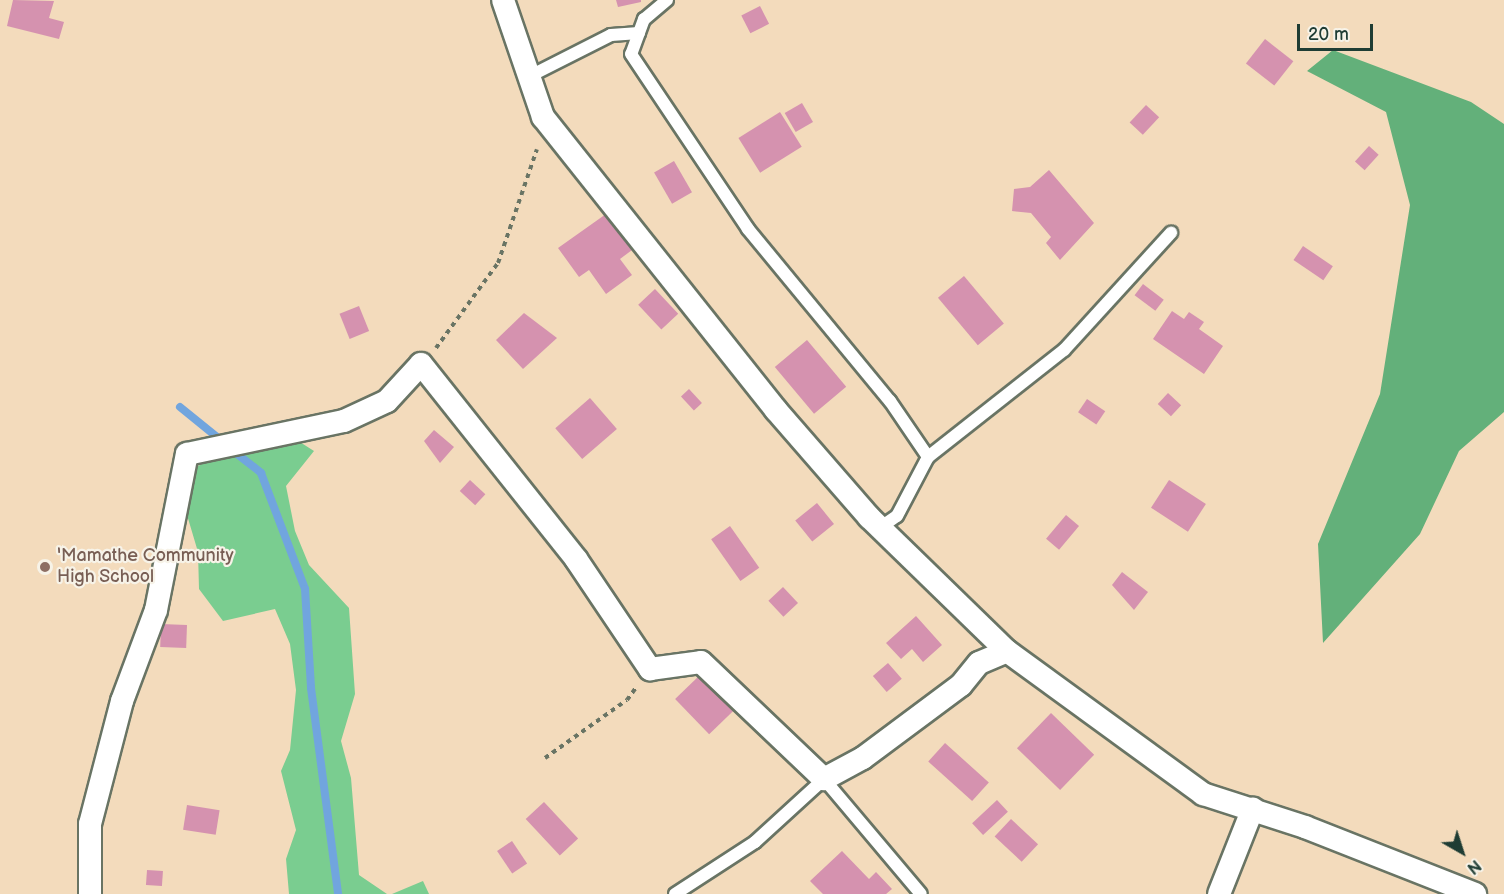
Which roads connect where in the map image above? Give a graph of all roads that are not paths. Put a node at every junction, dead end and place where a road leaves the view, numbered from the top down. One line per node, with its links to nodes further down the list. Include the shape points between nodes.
1 (503, 0): 4 (street)
2 (667, 0): 3 (lane, via 644,20)
3 (639, 33): 4 (lane, via 611,35); 6 (lane, via 631,54 748,229 890,401)
4 (530, 76): 7 (street, via 543,117 776,410)
5 (1171, 233): 6 (lane, via 1064,350)
6 (928, 457): 7 (lane, via 897,516)
7 (881, 527): 8 (street)
8 (1007, 651): 9 (street, via 979,663 961,685 863,758); 10 (street, via 1203,794)
9 (824, 779): 11 (street, via 701,662 650,669 576,560 421,364 387,401 344,421 187,454 156,610 122,701 90,824); 12 (lane, via 755,842); 13 (lane)
10 (1253, 808): 14 (street); 15 (street)
11 (90, 894)
12 (675, 894)
13 (921, 894)
14 (1219, 894)
15 (1474, 894)

